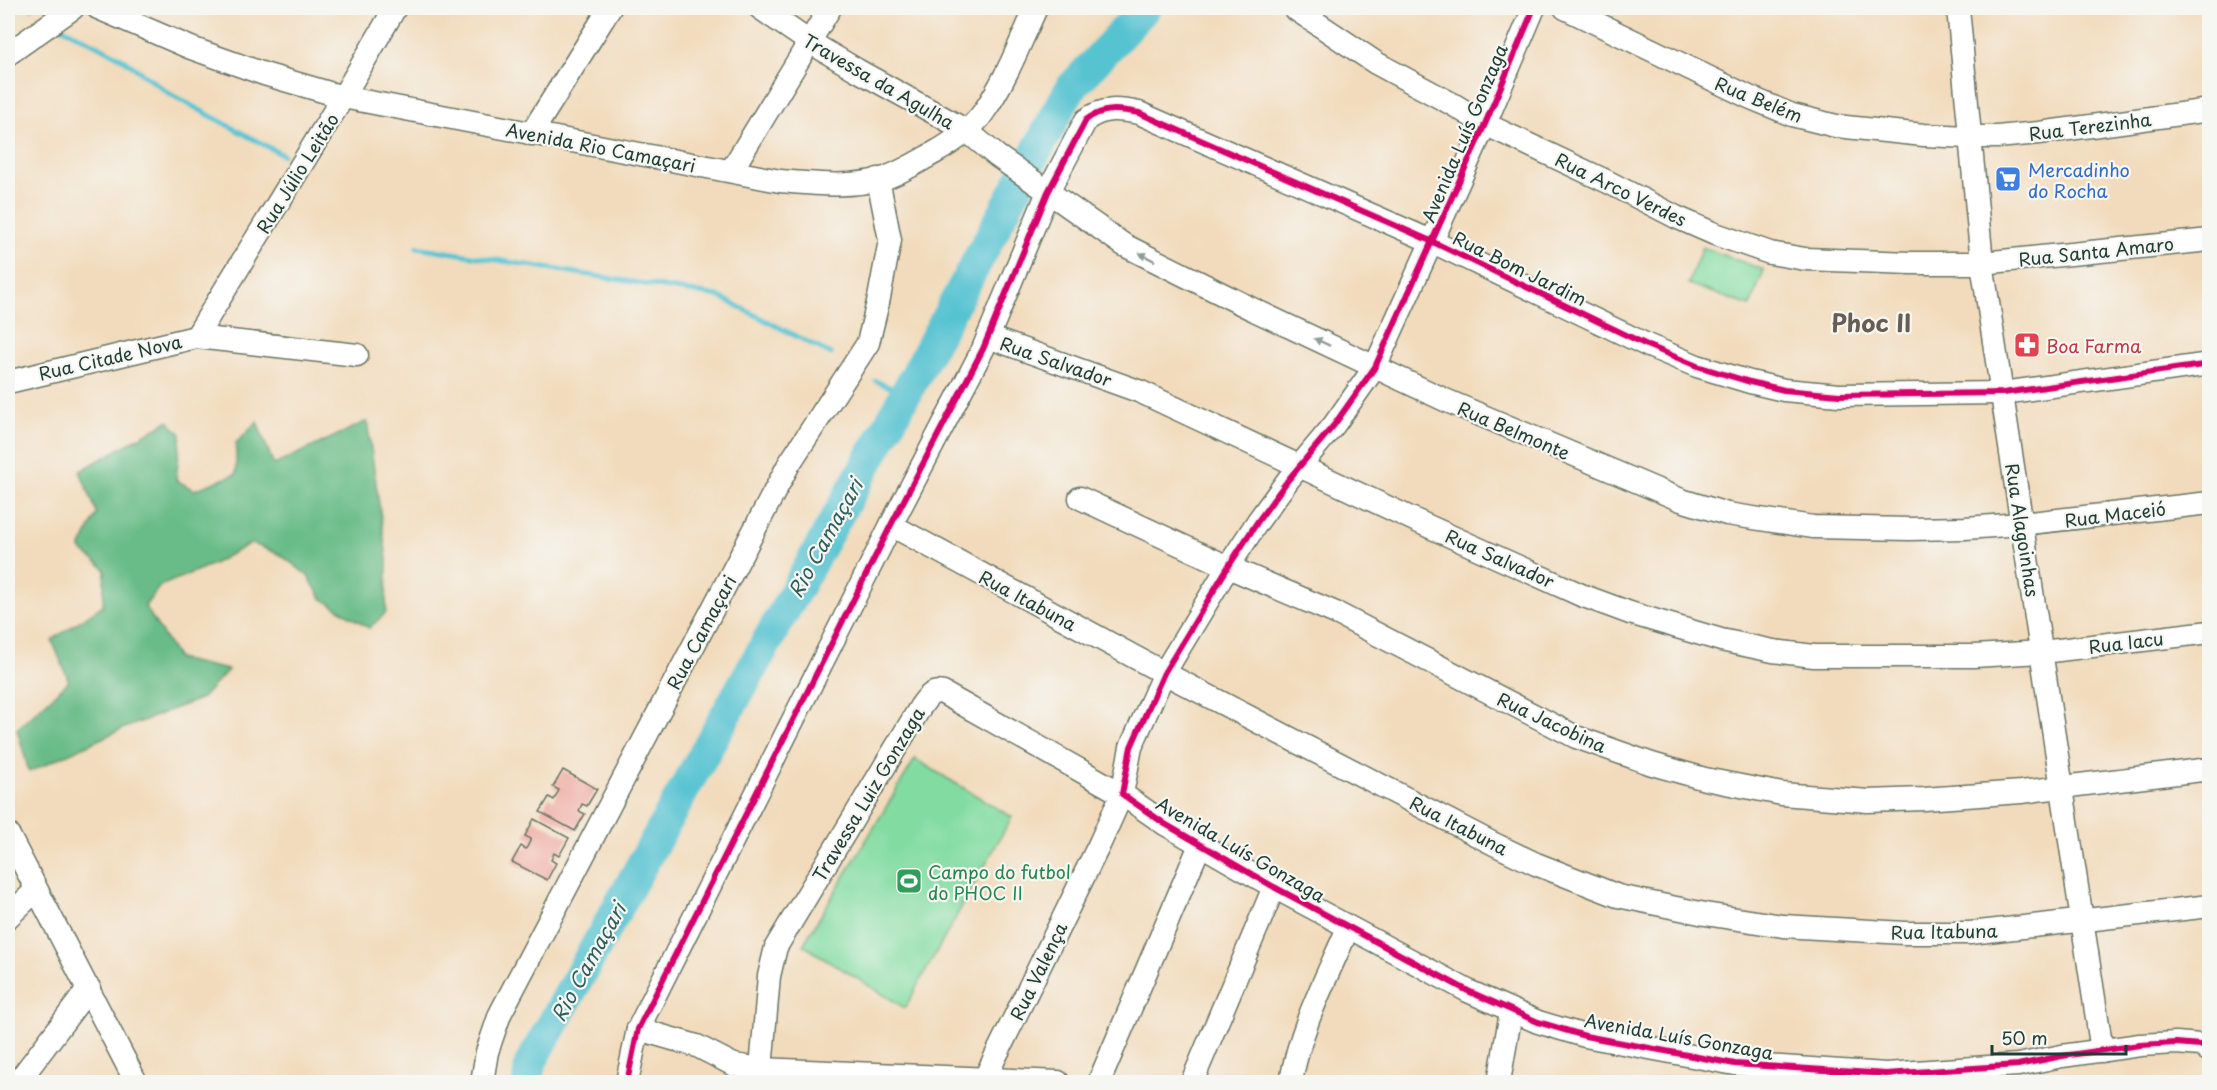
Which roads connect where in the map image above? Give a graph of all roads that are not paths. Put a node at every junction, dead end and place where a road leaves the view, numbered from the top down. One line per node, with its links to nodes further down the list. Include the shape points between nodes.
1 (73, 8): 13 (street)
2 (98, 8): 14 (street, Avenida Rio Camaçari, via 191,48)
3 (395, 8): 14 (street, Rua Júlio Leitão)
4 (610, 8): 18 (street)
5 (760, 8): 12 (street, Travessa da Agulha)
6 (830, 8): 12 (street)
7 (1036, 8): 17 (street, Avenida Rio Camaçari, via 1000,85)
8 (1294, 8): 16 (street, Rua Arco Verdes, via 1376,63)
9 (1534, 8): 16 (street, Avenida Luís Gonzaga)
10 (1565, 8): 19 (street, Rua Belém, via 1792,115 1836,126)
11 (1958, 8): 19 (street, Rua Alagoinhas)
12 (808, 41): 17 (street, Travessa da Agulha); 20 (street)
13 (8, 54)
14 (343, 97): 18 (street, Avenida Rio Camaçari); 26 (street, Rua Júlio Leitão)
15 (2210, 110): 19 (street, Rua Terezinha, via 2039,134)
16 (1485, 124): 24 (street, Avenida Luís Gonzaga); 25 (street, Rua Arco Verdes, via 1705,230 1770,254 1805,259)
17 (967, 131): 21 (street, Avenida Rio Camaçari, via 907,168); 22 (street, Travessa da Agulha)
18 (531, 134): 20 (street, Avenida Rio Camaçari)
19 (1969, 137): 25 (street, Rua Alagoinhas)
20 (731, 171): 21 (street, Avenida Rio Camaçari, via 780,181 823,184)
21 (878, 179): 63 (street, Rua Camaçari, via 890,240 868,343 789,464 500,1014)
22 (1040, 186): 24 (street, Rua Bom Jardim, via 1086,120 1108,109 1123,109 1192,135); 27 (street, Rua Bom Jardim); 30 (street, Rua Belmonte, one-way to 22, via 1124,244)
23 (2210, 240): 25 (street, Rua Santa Amaro)
24 (1433, 242): 30 (street, Avenida Luís Gonzaga); 32 (street, Rua Bom Jardim, via 1649,346 1750,382 1784,390 1839,394)
25 (1982, 263): 32 (street, Rua Alagoinhas)
26 (196, 337): 28 (street, Rua Citade Nova); 31 (street, Rua Citade Nova)
27 (988, 337): 33 (street, Rua Salvador, via 1141,392); 37 (street, Rua Bom Jardim)
28 (357, 355)
29 (2210, 364): 32 (street, Rua Bom Jardim)
30 (1375, 367): 33 (street, Avenida Luís Gonzaga); 36 (street, Rua Belmonte, via 1681,500 1726,514 1813,527 1965,528)
31 (8, 382)
32 (2003, 393): 36 (street, Rua Alagoinhas)
33 (1300, 466): 38 (street, Avenida Luís Gonzaga); 40 (street, Rua Salvador, via 1581,595 1630,614 1721,640 1773,651 1845,657)
34 (1080, 498): 38 (street, Rua Jacobina)
35 (2210, 502): 36 (street, Rua Maceió)
36 (2021, 524): 40 (street, Rua Alagoinhas)
37 (891, 525): 41 (street, Rua Itabuna); 55 (street, Rua Bom Jardim)
38 (1228, 567): 41 (street, Avenida Luís Gonzaga); 43 (street, Rua Jacobina, via 1338,614 1576,737 1705,779 1782,794 1868,801)
39 (2210, 632): 40 (street, Rua Iacu)
40 (2042, 652): 43 (street, Rua Alagoinhas)
41 (1164, 673): 44 (street, Avenida Luís Gonzaga, via 1131,747); 51 (street, Rua Itabuna, via 1494,844 1618,896 1705,915 1856,931 1970,933)
42 (2210, 769): 43 (street, Rua Jacobina)
43 (2061, 786): 51 (street, Rua Alagoinhas)
44 (1122, 794): 46 (street, Avenida Luís Gonzaga); 58 (street, Travessa Luiz Gonzaga, via 943,693 931,694 776,947); 60 (street, Rua Valença)
45 (8, 834): 48 (street)
46 (1200, 844): 47 (street, Avenida Luís Gonzaga); 66 (street)
47 (1274, 887): 52 (street, Avenida Luís Gonzaga); 67 (street)
48 (36, 890): 50 (street); 53 (street)
49 (2210, 906): 51 (street, Rua Itabuna)
50 (8, 917)
51 (2082, 922): 57 (street, Rua Alagoinhas)
52 (1348, 928): 54 (street, Avenida Luís Gonzaga); 68 (street, via 1302,1034)
53 (89, 988): 61 (street); 62 (street)
54 (1511, 1012): 57 (street, Avenida Luís Gonzaga, via 1585,1036 1765,1068 1926,1073 2018,1065); 69 (street)
55 (638, 1029): 58 (street, via 697,1046 735,1065); 64 (street, Rua Bom Jardim)
56 (2206, 1046): 57 (street, Avenida Luís Gonzaga, via 2176,1043)
57 (2102, 1051)
58 (761, 1069): 59 (street)
59 (936, 1080): 60 (street)
60 (984, 1080): 65 (street)
61 (18, 1083)
62 (136, 1083)
63 (482, 1083)
64 (627, 1083)
65 (1058, 1083)
66 (1099, 1083)
67 (1192, 1083)
68 (1291, 1083)
69 (1499, 1083)

